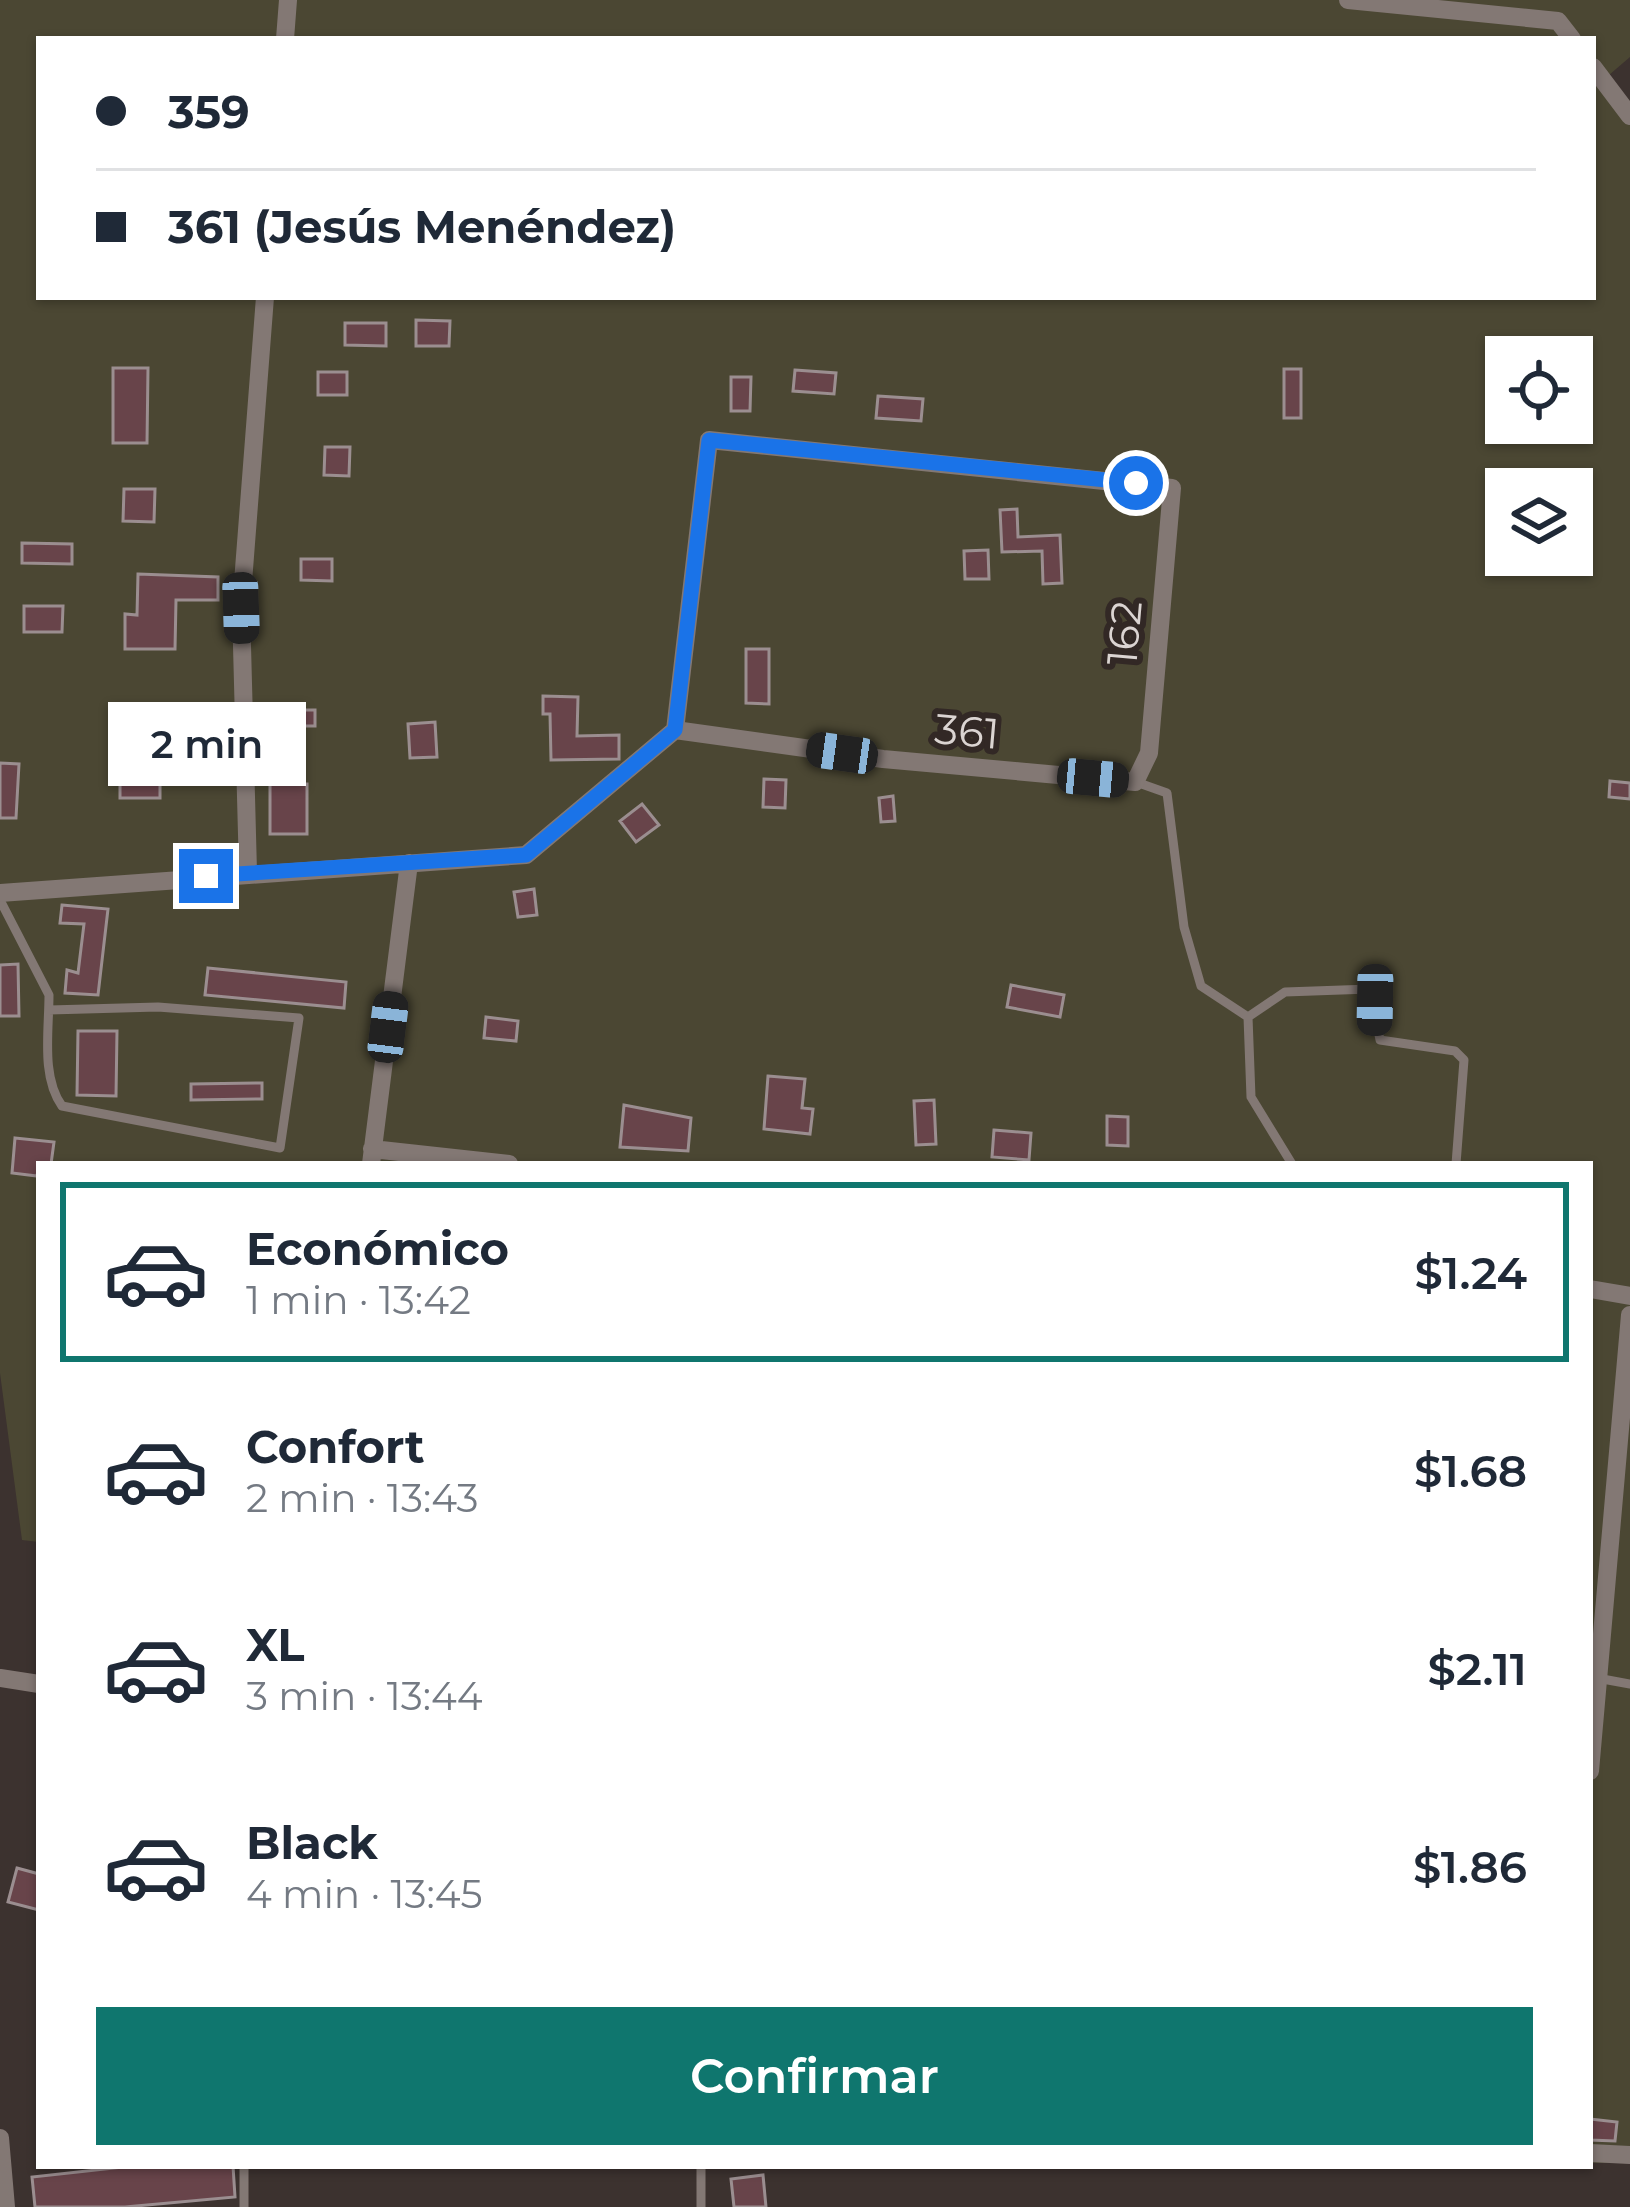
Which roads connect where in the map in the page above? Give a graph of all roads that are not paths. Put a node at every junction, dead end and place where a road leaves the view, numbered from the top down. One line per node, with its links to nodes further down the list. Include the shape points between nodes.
1 (288, 0): 3 (street)
2 (1348, 0): 4 (street, via 1558,21)
3 (285, 36)
4 (1570, 36)
5 (1596, 70): 6 (street)
6 (1626, 103)
7 (265, 300): 11 (street, via 241,608)
8 (675, 730): 9 (street, 361); 9 (street, 162, via 709,440 1172,488 1149,753); 10 (street, via 526,855)
9 (1135, 782): 14 (lane, via 1167,793 1184,927 1201,986)
10 (409, 863): 11 (street); 15 (street)
11 (248, 872): 12 (street)
12 (0, 896): 13 (lane, via 50,995)
13 (50, 1010): 13 (lane, via 50,1089 62,1106 280,1148 298,1018 158,1006)
14 (1248, 1016): 17 (lane, via 1251,1097); 18 (lane, via 1285,992 1370,988 1380,1040 1455,1051 1464,1060)
15 (371, 1157): 16 (street)
16 (450, 1161)
17 (1291, 1161)
18 (1456, 1161)
19 (1593, 1290): 20 (street)
20 (1630, 1296)
21 (1630, 1315): 23 (street)
22 (0, 1678): 24 (street)
23 (1597, 1678): 25 (lane); 26 (street)
24 (36, 1684)
25 (1630, 1684)
26 (1593, 1731)
27 (0, 2138): 32 (street)
28 (1593, 2153): 29 (street)
29 (1630, 2155)
30 (244, 2169): 33 (lane)
31 (701, 2169): 34 (lane)
32 (6, 2207)
33 (244, 2207)
34 (701, 2207)

